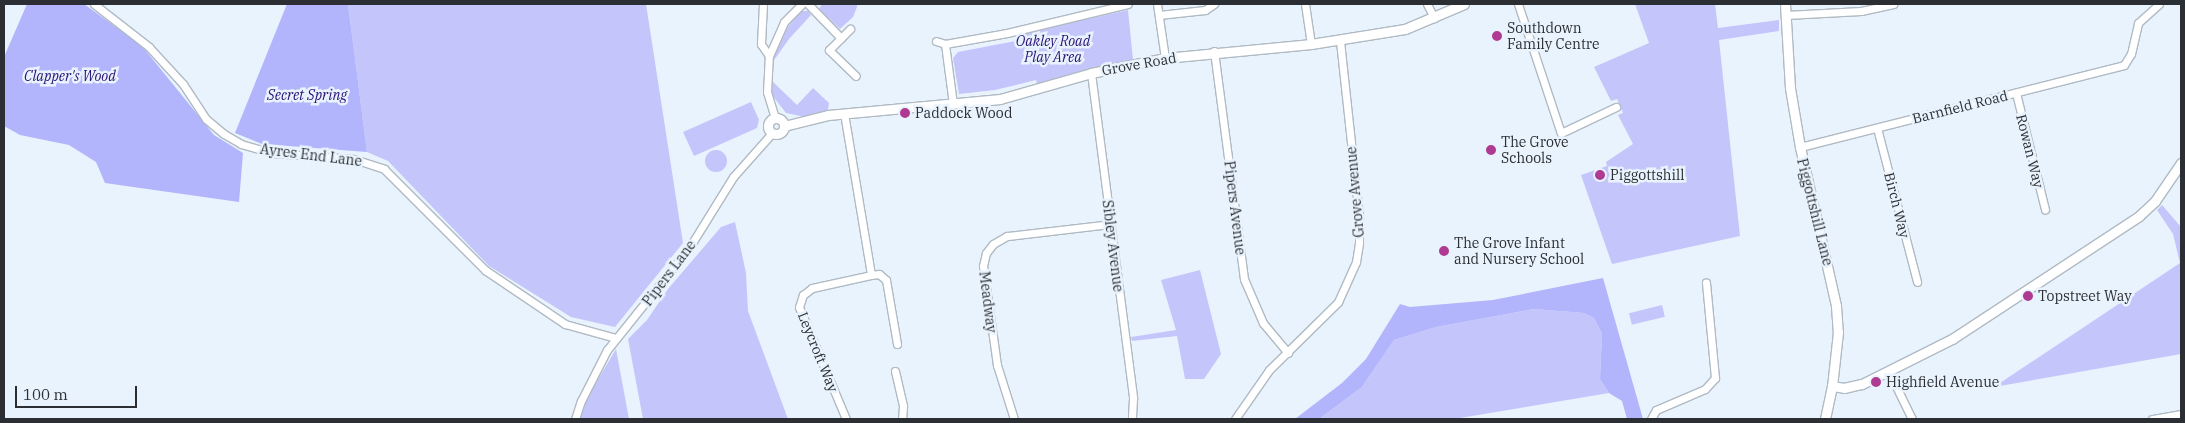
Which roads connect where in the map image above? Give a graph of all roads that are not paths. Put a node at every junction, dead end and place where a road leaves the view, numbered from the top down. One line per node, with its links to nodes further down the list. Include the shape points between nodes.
1 (94, 4): 44 (street, Ayres End Lane, via 149,48 183,84 206,119 224,134 241,144 272,153 354,159 384,169 484,270 565,324)
2 (763, 4): 25 (street, via 761,44)
3 (802, 4): 25 (street, via 781,28)
4 (808, 4): 19 (street)
5 (1128, 4): 22 (street)
6 (1157, 4): 16 (street)
7 (1214, 4): 16 (street, via 1205,10)
8 (1305, 4): 23 (street)
9 (1428, 4): 17 (street)
10 (1464, 4): 17 (street, Grove Road)
11 (1518, 4): 31 (street, via 1561,134)
12 (1785, 4): 15 (street, Piggottshill Lane)
13 (1893, 4): 15 (street, via 1861,11)
14 (2159, 4): 29 (street, Barnfield Road, via 2138,23 2129,59 2120,66)
15 (1786, 15): 37 (street, Piggottshill Lane, via 1790,88)
16 (1159, 16): 26 (street)
17 (1434, 18): 20 (street, Grove Road, via 1405,30)
18 (850, 29): 19 (street)
19 (841, 38): 28 (street, via 829,50)
20 (1340, 40): 23 (street, Grove Road); 46 (street, Grove Avenue, via 1359,243 1352,277 1338,302)
21 (936, 41): 22 (street)
22 (945, 44): 30 (street)
23 (1311, 44): 24 (street, Grove Road)
24 (1214, 51): 26 (street, Grove Road); 46 (street, Pipers Avenue, via 1244,279 1255,309)
25 (769, 56): 33 (street, via 767,92)
26 (1165, 58): 27 (street, Grove Road)
27 (1091, 72): 30 (street, Grove Road, via 1000,99); 40 (street, Sibley Avenue)
28 (856, 76)
29 (2016, 93): 35 (street, Barnfield Road); 39 (street, Rowan Way)
30 (953, 104): 32 (street, Grove Road)
31 (1616, 106)
32 (844, 113): 34 (street, Grove Road); 41 (street)
33 (775, 118): 34 (street); 36 (street, via 769,125)
34 (784, 126): 36 (street, Grove Road, via 780,132)
35 (1877, 128): 37 (street, Barnfield Road); 43 (street, Birch Way)
36 (772, 132): 44 (street, Pipers Lane, via 733,177 689,248)
37 (1800, 147): 49 (street, Piggottshill Lane, via 1836,306 1838,332)
38 (2181, 163): 48 (street, via 2155,201 2126,225 1952,340)
39 (2045, 209)
40 (1110, 224): 54 (street, Meadway, via 1008,236 993,244 986,253 983,266 997,365); 55 (street, Sibley Avenue, via 1133,398)
41 (871, 275): 45 (street, via 879,274 886,280); 52 (street, Leycroft Way, via 812,288 804,295 799,307)
42 (1706, 282): 57 (street, via 1715,378 1705,389 1656,410)
43 (1916, 282)
44 (616, 338): 51 (street, Pipers Lane, via 597,366)
45 (897, 344)
46 (1288, 353): 56 (street, Grove Avenue, via 1257,384)
47 (896, 371): 53 (street, via 903,406)
48 (1889, 372): 49 (street, via 1862,384 1844,388); 59 (street)
49 (1832, 386): 58 (street, Piggottshill Lane)
50 (2181, 414): 60 (street)
51 (575, 419)
52 (846, 419)
53 (902, 419)
54 (1014, 419)
55 (1132, 419)
56 (1235, 419)
57 (1651, 419)
58 (1824, 419)
59 (1912, 419)
60 (2152, 419)

